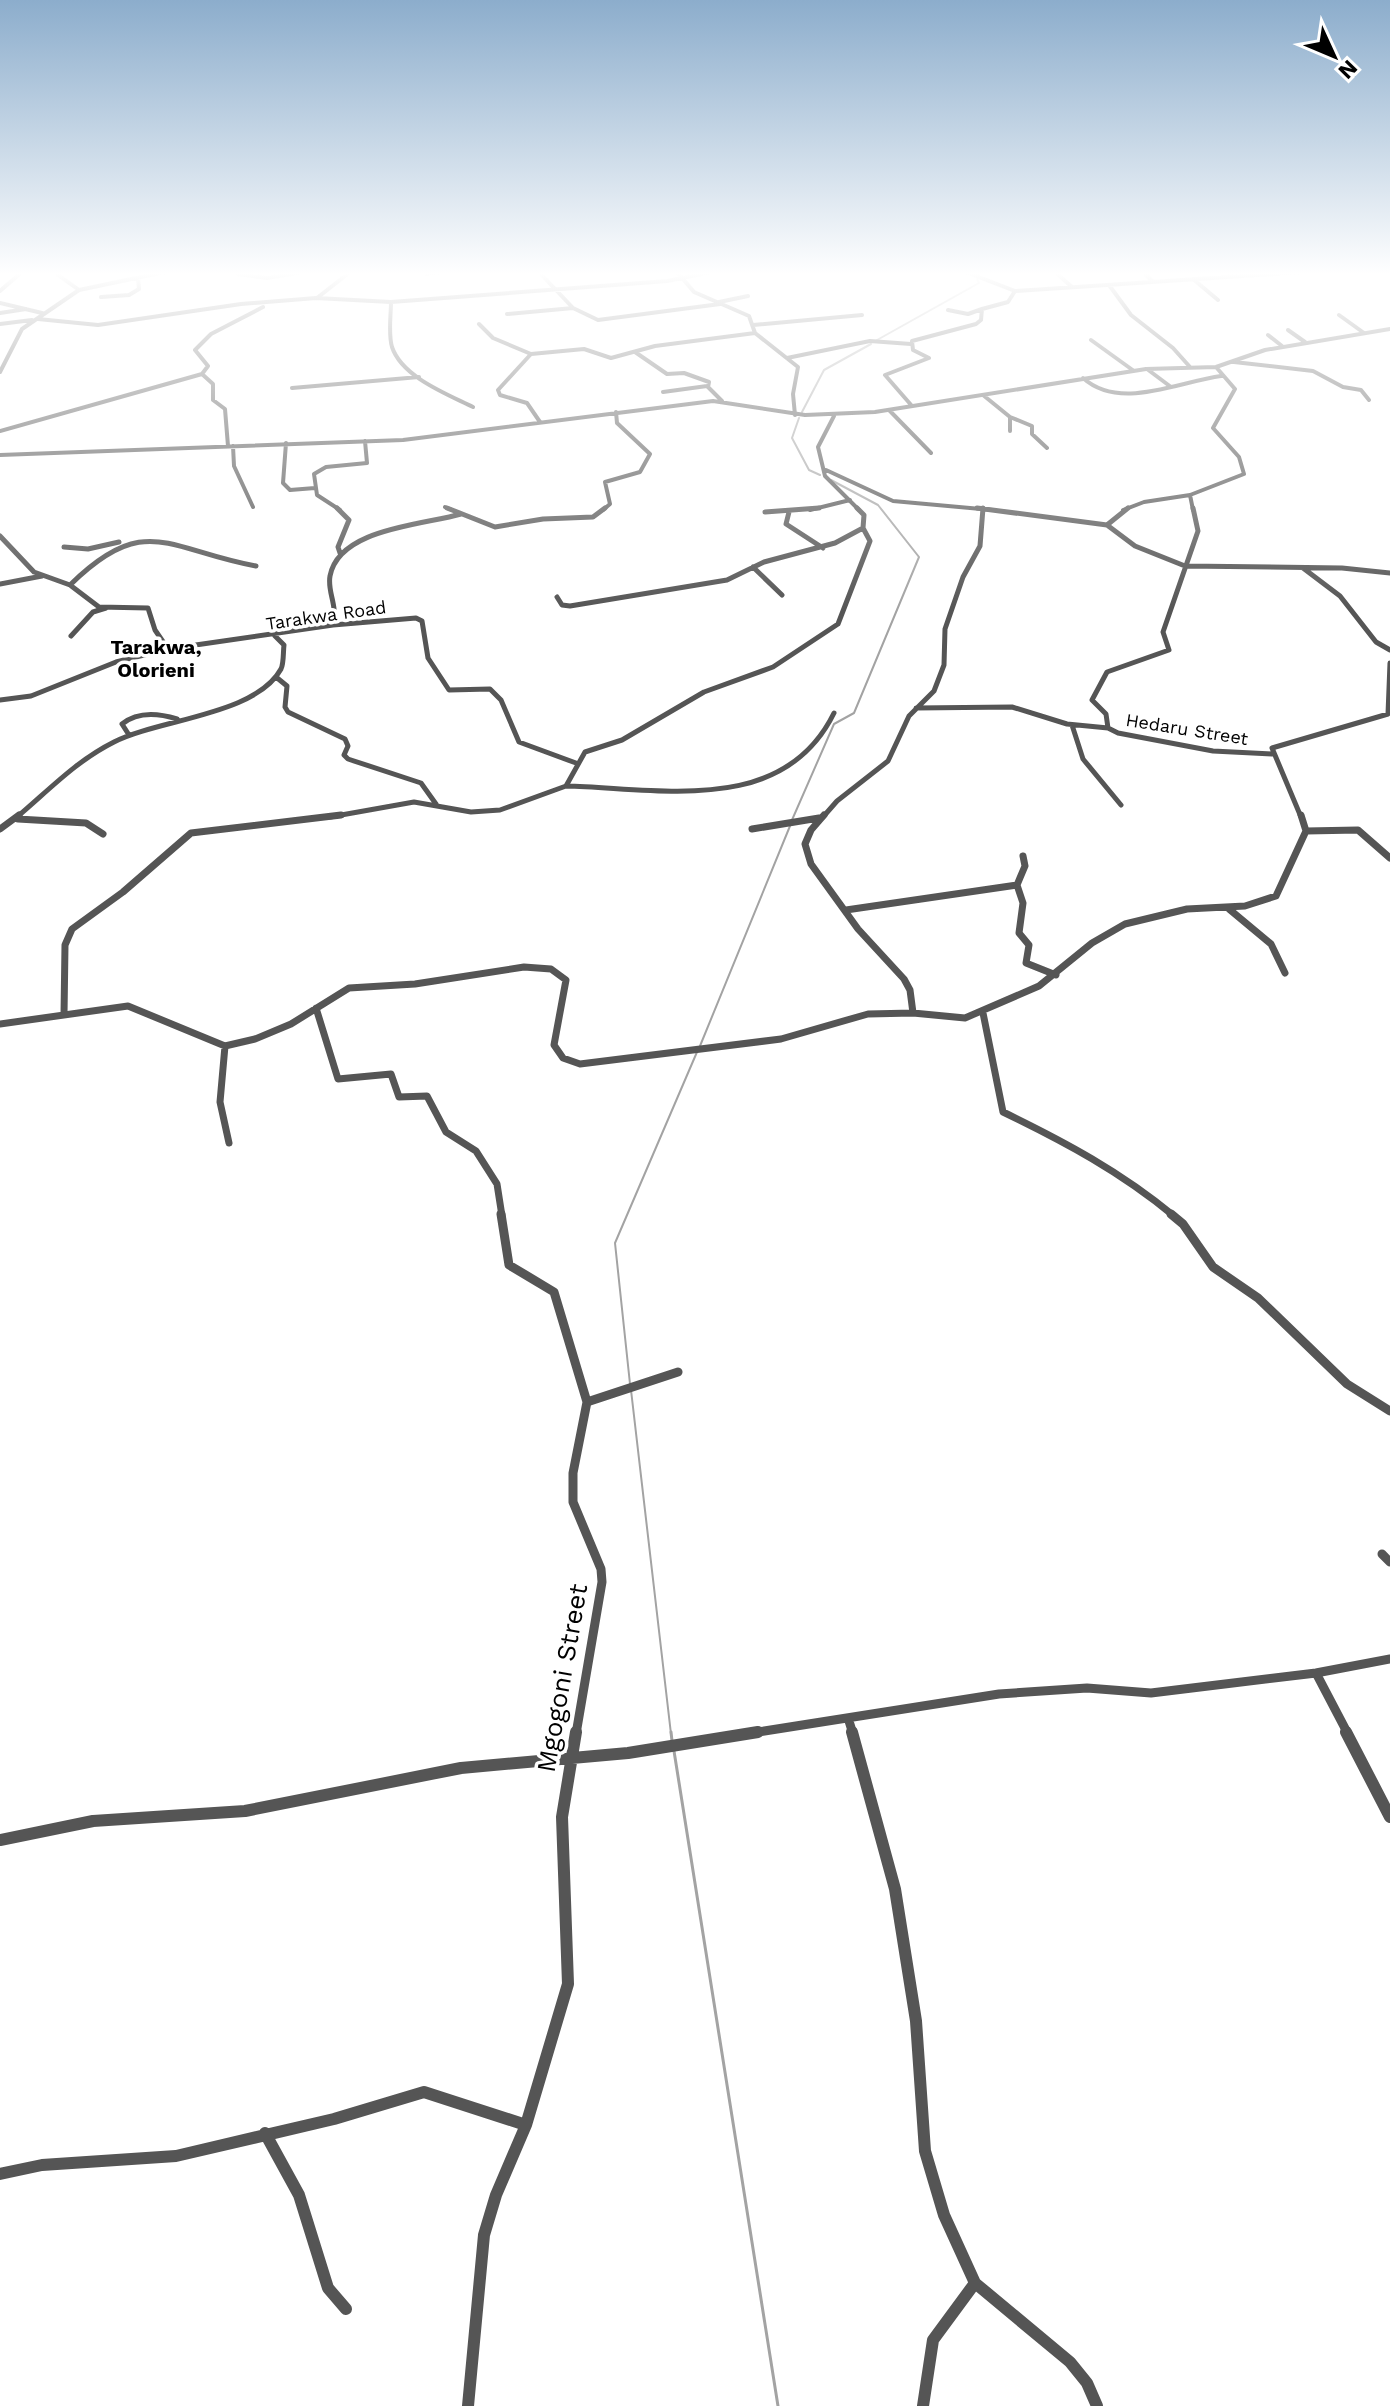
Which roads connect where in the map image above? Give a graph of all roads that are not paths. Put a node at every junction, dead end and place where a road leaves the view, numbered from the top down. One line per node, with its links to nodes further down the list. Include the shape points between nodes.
1 (166, 384): 29 (street)
2 (213, 384): 33 (street, via 213,400 225,409)
3 (335, 384): 16 (street)
4 (432, 384): 22 (street)
5 (503, 384): 28 (street, via 500,395 527,403)
6 (795, 384): 25 (street)
7 (893, 384): 21 (street)
8 (1046, 384): 18 (street)
9 (1091, 384): 15 (street, via 1101,393)
10 (1167, 384): 15 (street)
11 (1177, 384): 15 (street)
12 (1230, 384): 39 (street, via 1235,389 1213,428 1239,457 1244,474)
13 (1338, 384): 19 (street, via 1361,390)
14 (708, 387): 17 (street); 20 (street)
15 (1171, 387)
16 (292, 388)
17 (663, 392)
18 (983, 395): 21 (street); 27 (street)
19 (1369, 400)
20 (722, 401): 24 (street); 25 (street)
21 (912, 406): 23 (street)
22 (473, 407)
23 (889, 410): 26 (street); 35 (street)
24 (616, 412): 28 (street); 46 (street, via 617,423 650,454 640,472 605,482 610,504 601,514 495,527)
25 (795, 415): 26 (street)
26 (834, 416): 37 (street, via 818,447)
27 (1010, 417): 30 (street); 34 (street, via 1032,426 1032,434)
28 (540, 422): 31 (street)
29 (0, 431)
30 (1010, 431)
31 (365, 441): 32 (street); 38 (street, via 367,463 319,468)
32 (286, 443): 33 (street); 38 (street, via 283,483 290,490)
33 (230, 446): 36 (street); 41 (street)
34 (1047, 448)
35 (931, 453)
36 (0, 455)
37 (826, 470): 40 (street, via 826,478); 43 (street, via 893,501)
38 (315, 488): 53 (street, via 351,520)
39 (1190, 495): 47 (street, via 1125,509); 55 (street, Hedaru Street, via 1198,531)
40 (850, 500): 45 (street); 48 (street, via 864,515)
41 (253, 507)
42 (445, 507): 46 (street)
43 (983, 508): 47 (street); 73 (street, via 978,553 963,577 945,629 942,671 934,691)
44 (765, 512): 45 (street)
45 (789, 512): 52 (street, via 786,524)
46 (461, 514): 53 (street, via 386,532)
47 (1107, 525): 55 (street, via 1135,546)
48 (863, 528): 52 (street); 80 (street, via 869,547 838,624 773,667 683,702 622,740 585,752)
49 (0, 536): 59 (street)
50 (128, 543): 51 (street); 54 (street, via 165,540); 61 (street, via 104,554)
51 (64, 547)
52 (823, 548): 56 (street)
53 (340, 553): 65 (street, via 329,578 337,609)
54 (256, 566)
55 (1185, 566): 57 (street); 77 (street, Hedaru Street, via 1163,632 1169,650 1111,669 1093,691 1092,700 1106,714)
56 (753, 567): 62 (street); 63 (street, via 727,580 641,596 565,606)
57 (1302, 567): 58 (street); 69 (street, via 1340,596 1376,642)
58 (1390, 573)
59 (42, 576): 60 (street); 61 (street)
60 (1, 583)
61 (70, 585): 64 (street)
62 (782, 595)
63 (557, 597)
64 (107, 608): 66 (street, via 93,612); 68 (street, via 148,608)
65 (333, 625): 67 (street, Tarakwa Road); 80 (street, Tarakwa Road, via 420,620 430,666 449,690 490,689 501,700 519,742)
66 (71, 636)
67 (275, 636): 68 (street, Tarakwa Road); 71 (street, via 286,654)
68 (168, 649): 72 (street, Tarakwa Road, via 105,666 31,696)
69 (1390, 650)
70 (1390, 663): 79 (street, via 1388,714 1272,748)
71 (276, 677): 75 (street, via 239,702); 82 (street, via 287,688 288,712 345,739 348,759 421,783)
72 (0, 700)
73 (916, 708): 76 (street, via 1012,707); 84 (street, via 888,761)
74 (834, 713): 81 (street, via 823,738 790,766 762,777 683,793)
75 (178, 719): 78 (street); 78 (street, via 130,717 122,724)
76 (1072, 725): 77 (street); 83 (street, via 1083,759)
77 (1108, 728): 79 (street, Hedaru Street, via 1177,746)
78 (129, 735): 85 (street, via 59,778)
79 (1272, 754): 88 (street, via 1291,787)
80 (576, 763): 81 (street)
81 (566, 786): 82 (street, via 489,812)
82 (436, 804): 100 (street, via 401,804 184,837 68,934)
83 (1121, 805)
84 (820, 818): 87 (street); 94 (street, via 807,837 807,855)
85 (17, 819): 86 (street); 89 (street, via 86,823)
86 (0, 829)
87 (752, 829)
88 (1306, 831): 91 (street, via 1358,830); 93 (street, via 1276,896)
89 (103, 834)
90 (1023, 856): 92 (street)
91 (1390, 858)
92 (1017, 885): 94 (street); 96 (street, via 1023,903 1019,933 1029,945 1026,963)
93 (1229, 909): 95 (street, via 1271,942); 96 (street, via 1187,909 1125,924 1092,943)
94 (846, 910): 98 (street, via 904,979)
95 (1285, 973)
96 (1056, 975): 99 (street)
97 (316, 1008): 98 (street, via 349,988 415,984 497,969 551,969 566,980 554,1045 563,1058 580,1064 762,1043 850,1017); 102 (street, via 272,1033); 105 (street, Mgogoni Street, via 338,1079 391,1074 399,1097 427,1096 446,1132 476,1151 492,1174 509,1265 554,1292)
98 (913, 1013): 99 (street, via 956,1019)
99 (983, 1013): 106 (street, via 1003,1112 1083,1151 1139,1187 1183,1224 1213,1267 1258,1298 1347,1384)
100 (64, 1015): 101 (street); 102 (street, via 128,1006)
101 (0, 1024)
102 (225, 1046): 103 (street, via 220,1102)
103 (229, 1143)
104 (678, 1372): 105 (street)
105 (587, 1402): 110 (street, Mgogoni Street, via 571,1491 602,1582)
106 (1390, 1411)
107 (1390, 1659): 108 (street)
108 (1316, 1673): 109 (street, via 1151,1693 1087,1688 999,1694); 111 (street)
109 (849, 1721): 110 (street); 116 (street, via 895,1889 916,2021 927,2159 944,2215)
110 (572, 1757): 112 (street, via 461,1768 245,1811 93,1821); 113 (street, Mgogoni Street, via 562,1817 568,1984)
111 (1390, 1817)
112 (0, 1840)
113 (526, 2125): 114 (street, via 424,2092); 118 (street, Mgogoni Street, via 484,2235)
114 (265, 2133): 115 (street, via 157,2159 42,2165); 117 (street, via 299,2195 328,2288)
115 (0, 2174)
116 (975, 2283): 119 (street, via 933,2340); 120 (street, via 1070,2362)
117 (346, 2309)
118 (468, 2406)
119 (923, 2406)
120 (1097, 2406)

